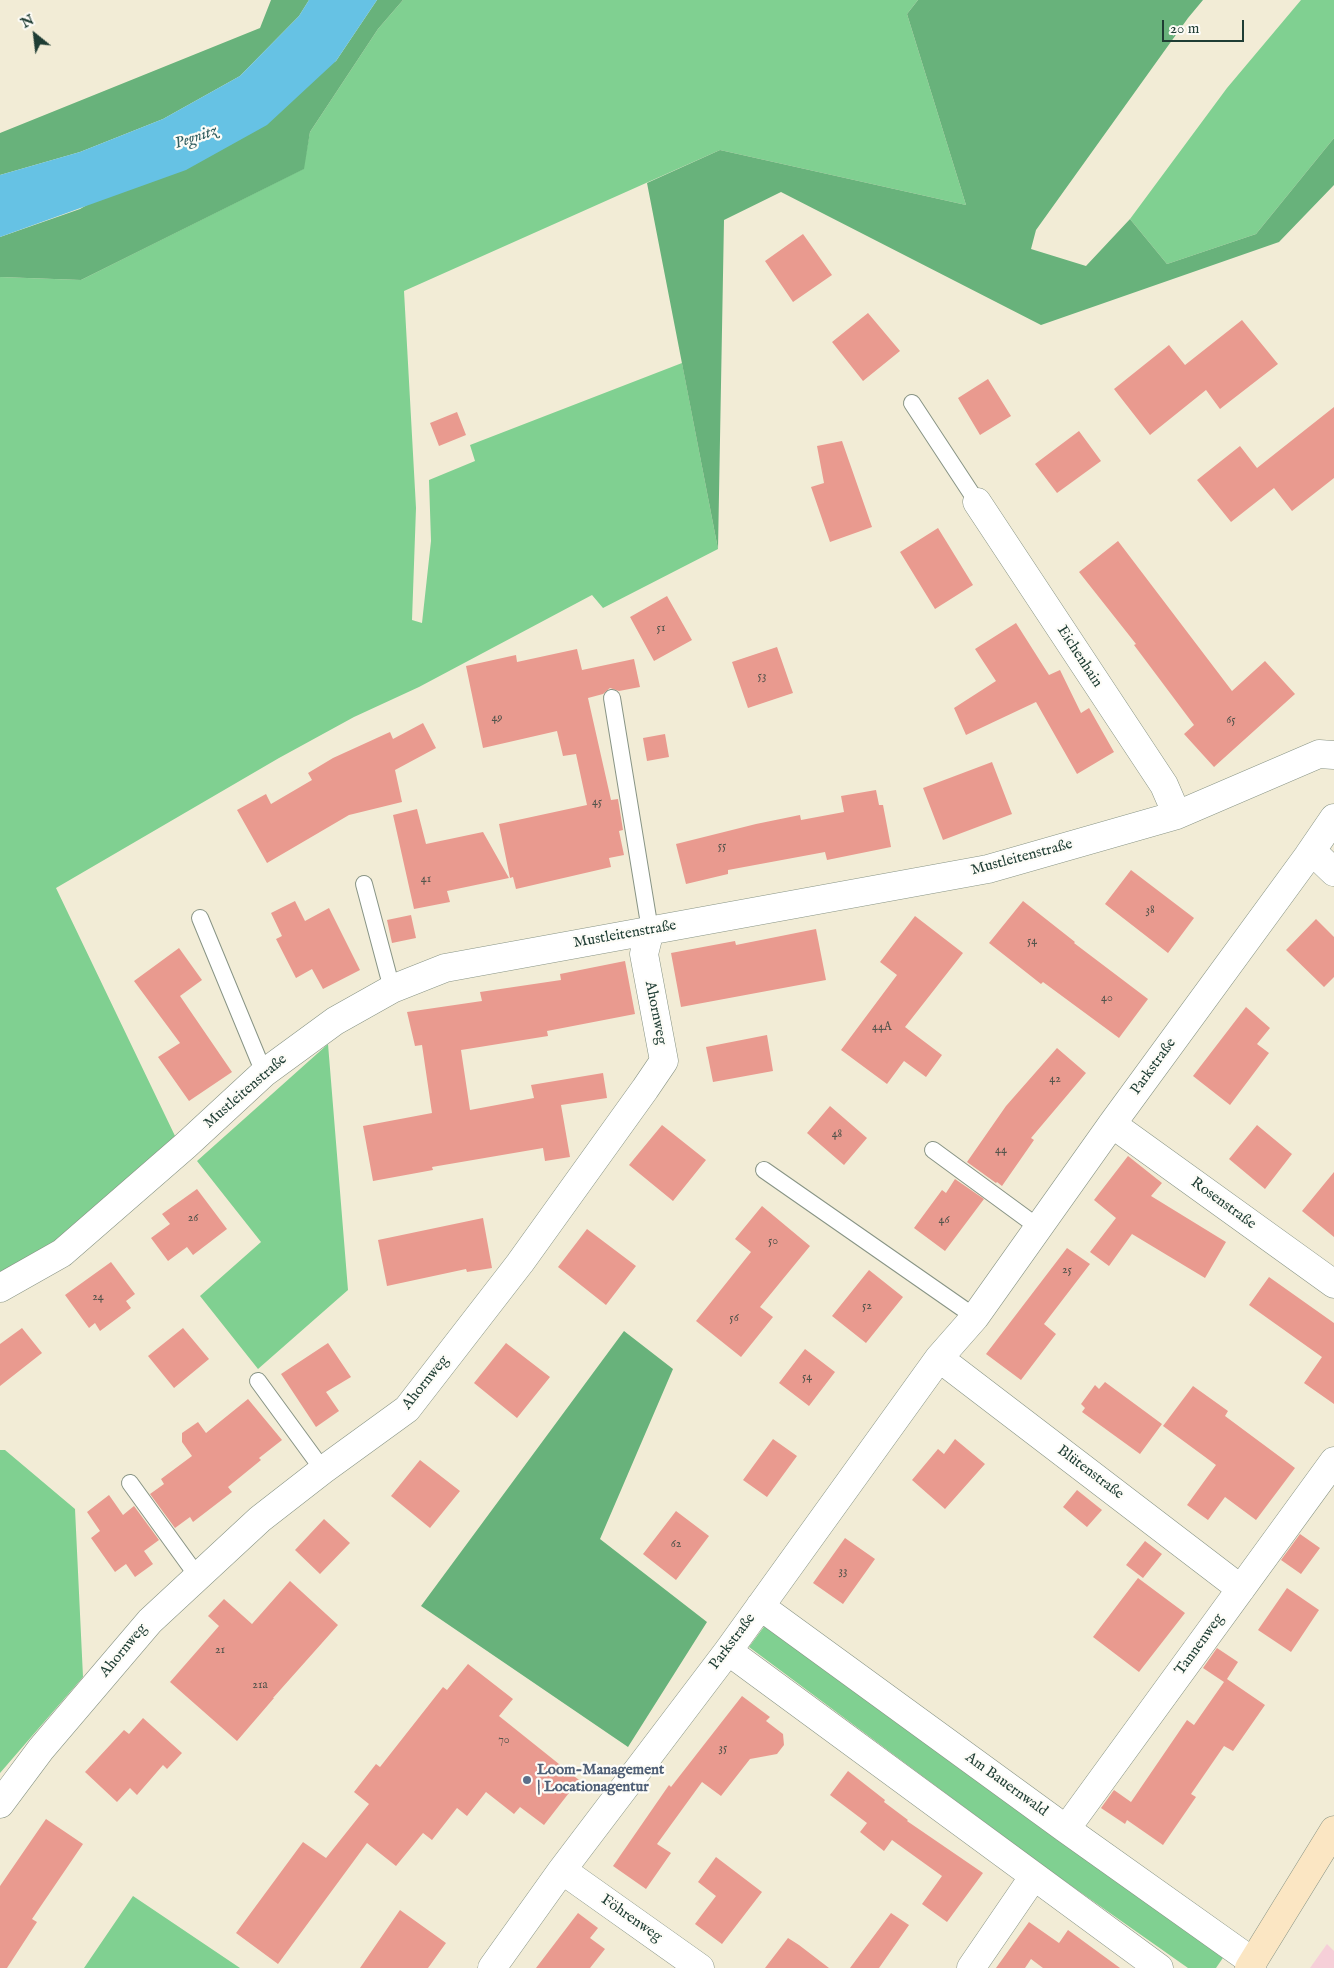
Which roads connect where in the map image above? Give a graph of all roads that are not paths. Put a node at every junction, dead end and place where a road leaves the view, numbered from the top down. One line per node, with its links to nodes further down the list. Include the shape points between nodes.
1 (912, 403): 2 (lane)
2 (977, 502): 5 (street, Eichenhain, via 1164,786)
3 (612, 698): 11 (lane)
4 (1334, 754): 5 (street, Mustleitenstraße, via 1319,754)
5 (1176, 814): 11 (street, Mustleitenstraße, via 988,869)
6 (1334, 818): 7 (street, Parkstraße)
7 (1312, 850): 8 (street); 14 (street, Parkstraße)
8 (1334, 872)
9 (364, 884): 12 (lane)
10 (200, 918): 13 (lane)
11 (650, 930): 12 (street, Mustleitenstraße, via 445,968); 24 (street, Ahornweg, via 644,954 664,1060 520,1263 407,1409)
12 (392, 989): 13 (street, Mustleitenstraße, via 335,1021)
13 (264, 1073): 19 (street, Mustleitenstraße, via 62,1253)
14 (1112, 1124): 17 (street, Parkstraße); 18 (street, Rosenstraße)
15 (933, 1150): 17 (lane)
16 (764, 1170): 20 (lane)
17 (1038, 1228): 20 (street, Parkstraße)
18 (1334, 1284)
19 (0, 1288)
20 (975, 1316): 21 (street, Parkstraße)
21 (939, 1358): 27 (street, Blütenstraße); 28 (street, Parkstraße)
22 (258, 1381): 24 (lane)
23 (1334, 1462): 27 (street, Tannenweg)
24 (322, 1470): 26 (street, Ahornweg, via 260,1519)
25 (130, 1483): 26 (lane)
26 (198, 1577): 30 (street, Ahornweg, via 150,1621 41,1749)
27 (1241, 1589): 31 (street, Tannenweg)
28 (760, 1606): 29 (street, Parkstraße); 31 (street, Am Bauernwald)
29 (728, 1651): 33 (street, Parkstraße); 34 (street)
30 (0, 1804)
31 (1066, 1829): 35 (street, Am Bauernwald)
32 (1334, 1830): 35 (main road)
33 (562, 1870): 36 (street, Parkstraße); 37 (street, Föhrenweg)
34 (1034, 1876): 38 (street); 39 (street)
35 (1251, 1965)
36 (492, 1968)
37 (700, 1968)
38 (971, 1968)
39 (1159, 1968)

